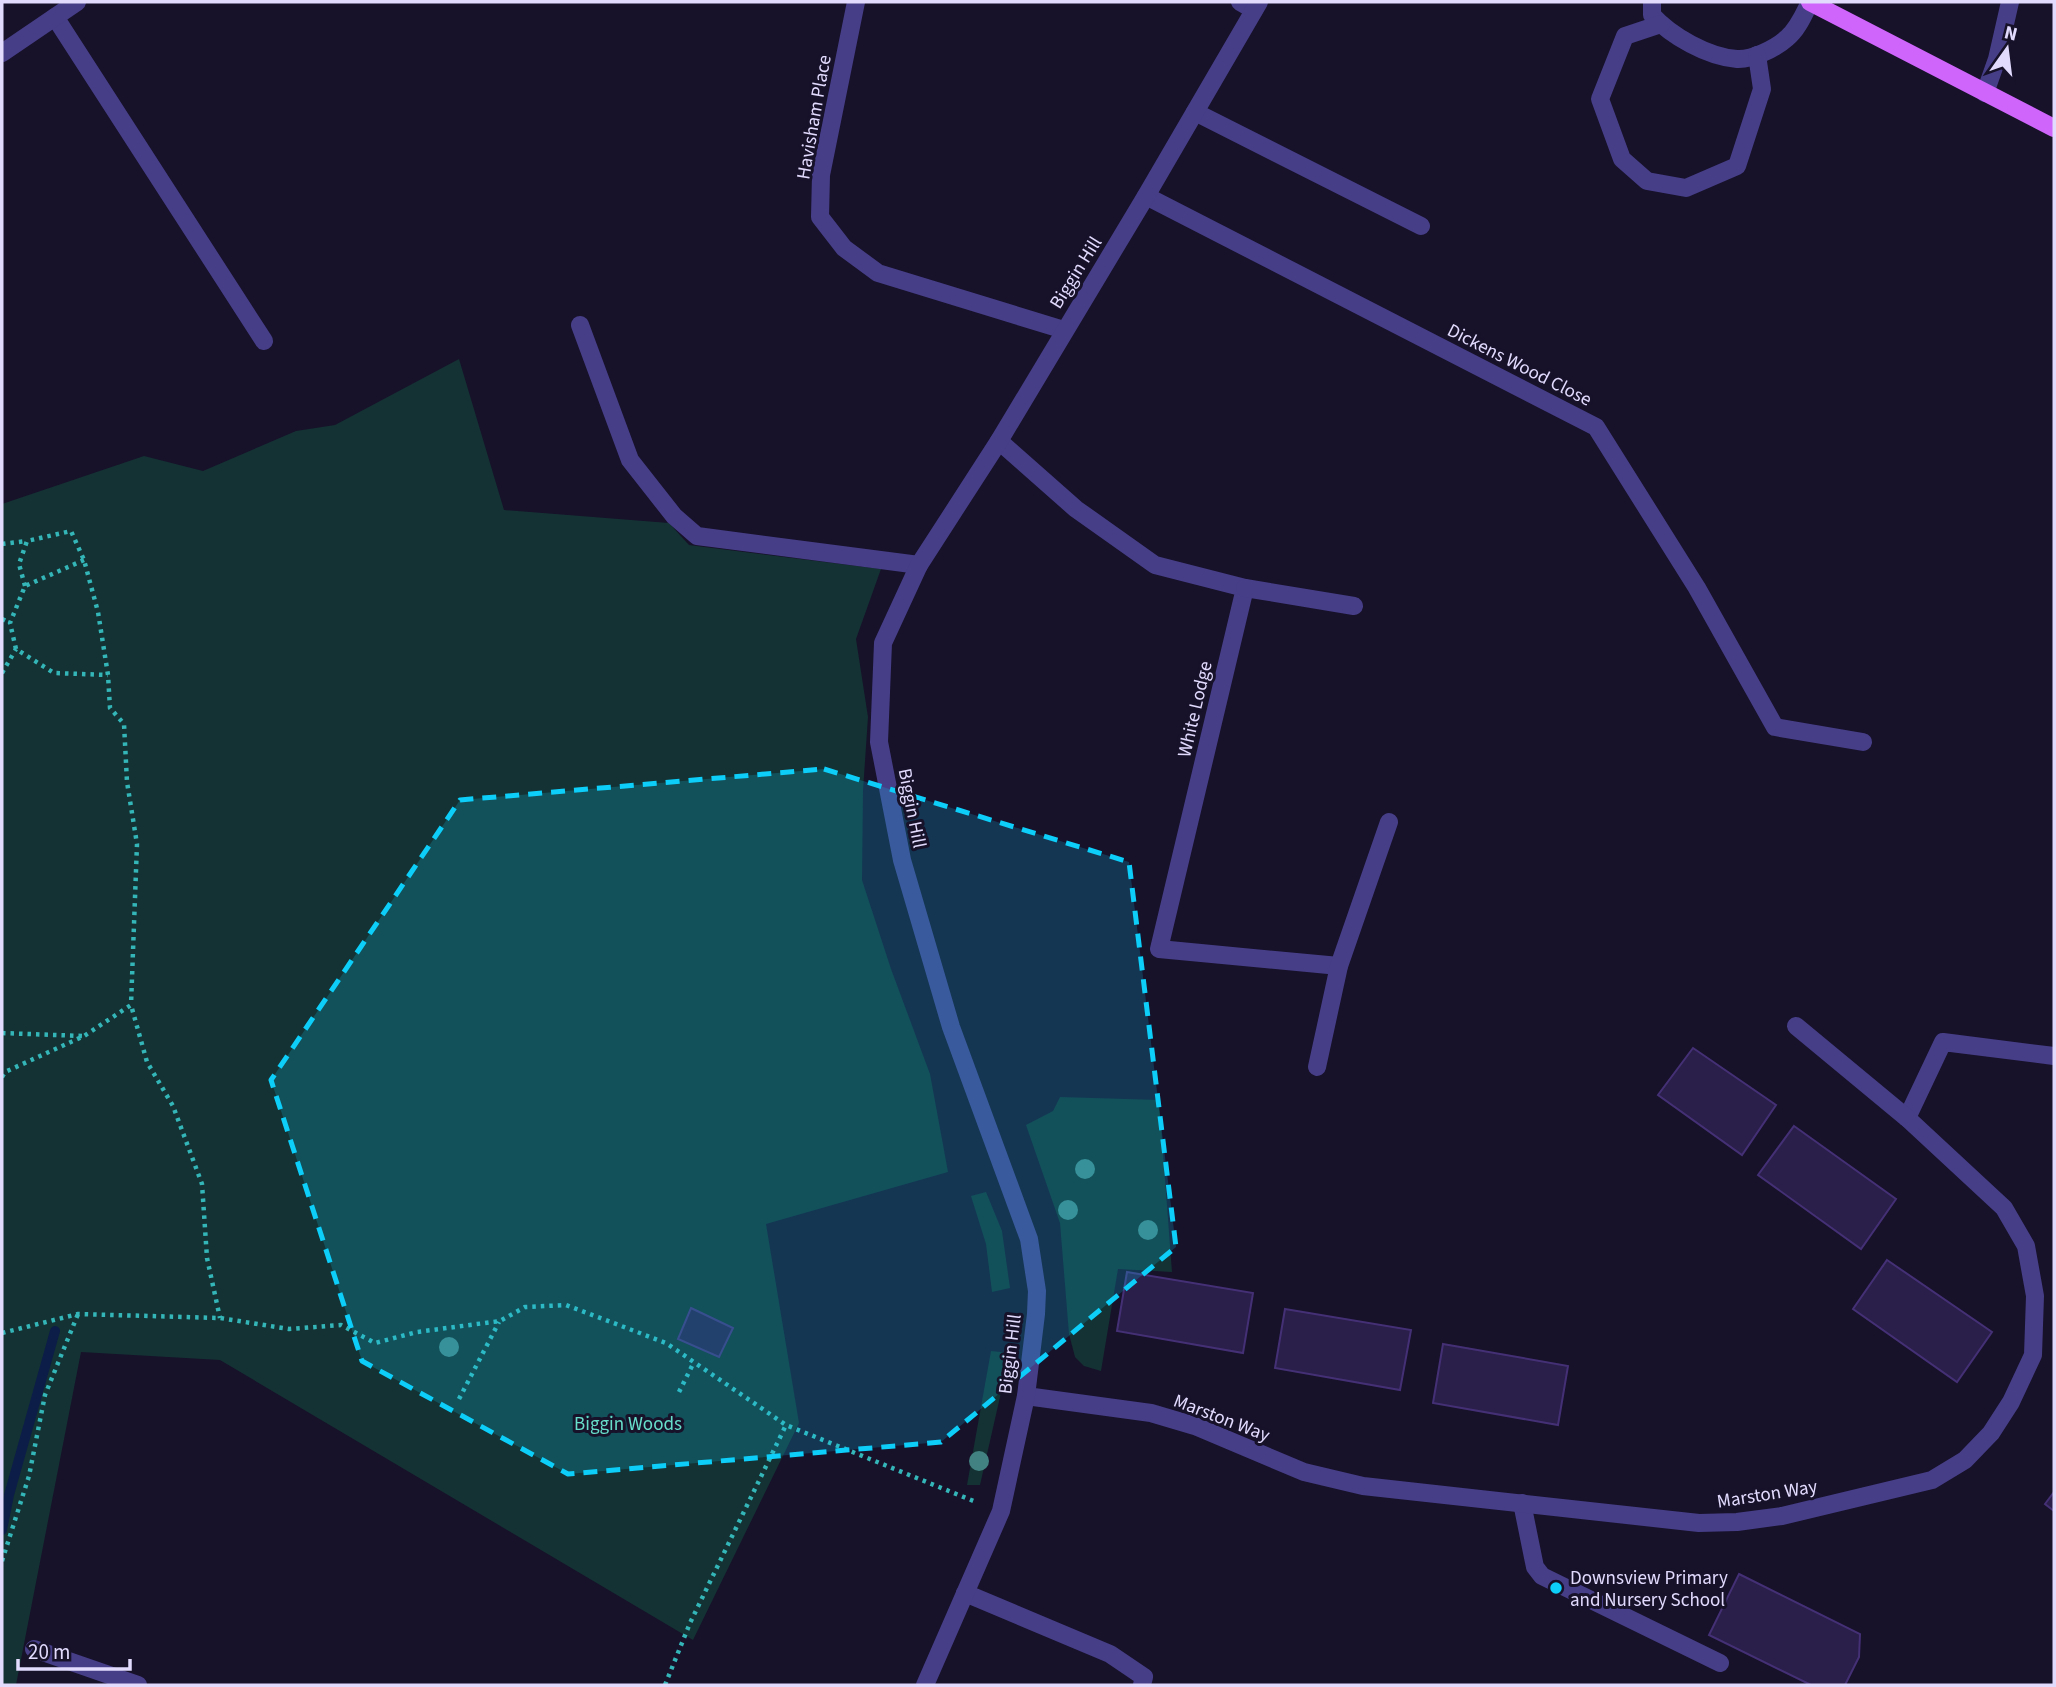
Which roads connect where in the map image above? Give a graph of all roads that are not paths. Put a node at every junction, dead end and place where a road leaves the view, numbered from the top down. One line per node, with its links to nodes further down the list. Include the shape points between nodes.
1 (77, 2): 7 (street)
2 (856, 2): 17 (street, Havisham Place, via 821,174 820,217 844,248 878,273)
3 (1651, 2): 8 (street, via 1652,15)
4 (1810, 2): 10 (street, via 1787,39); 11 (main road)
5 (2010, 2): 11 (street)
6 (1251, 4): 12 (street, Biggin Hill)
7 (55, 17): 9 (street); 18 (street)
8 (1661, 24): 10 (street, via 1680,38 1718,54 1739,59); 10 (street, via 1625,36 1600,99 1622,159 1647,181 1686,188 1737,166 1762,89)
9 (2, 53)
10 (1757, 55)
11 (1985, 93): 13 (main road)
12 (1195, 112): 14 (street, Biggin Hill); 15 (street)
13 (2054, 128)
14 (1146, 196): 17 (street, Biggin Hill); 23 (street, Dickens Wood Close, via 1597,427 1697,588 1775,727)
15 (1421, 226)
16 (580, 326): 20 (street, via 630,460 674,516 697,536)
17 (1064, 330): 19 (street, Biggin Hill)
18 (264, 341)
19 (999, 441): 20 (street, Biggin Hill); 21 (street, via 1076,509 1155,565)
20 (919, 565): 30 (street, Biggin Hill, via 883,643 879,742 902,860 951,1027 1029,1240 1036,1303)
21 (1245, 588): 22 (street); 25 (street, White Lodge, via 1159,948)
22 (1354, 606)
23 (1863, 742)
24 (1389, 822): 25 (street)
25 (1339, 966): 28 (street)
26 (1796, 1026): 29 (street, Marston Way)
27 (2054, 1056): 29 (street, via 1943,1042)
28 (1317, 1067)
29 (1907, 1118): 31 (street, Marston Way, via 2004,1208 2026,1246 2035,1296 2033,1355 1991,1433 1965,1460 1932,1480 1782,1516 1737,1522 1699,1523)
30 (1026, 1396): 31 (street, Marston Way, via 1151,1413 1195,1426 1304,1472 1363,1486); 32 (street, Biggin Hill, via 1001,1511)
31 (1522, 1503): 34 (street, via 1535,1567 1542,1576)
32 (965, 1592): 36 (street, Biggin Hill); 37 (street, via 1110,1654 1144,1677)
33 (34, 1649): 35 (street)
34 (1720, 1663)
35 (138, 1685)
36 (925, 1685)
37 (1142, 1685)

